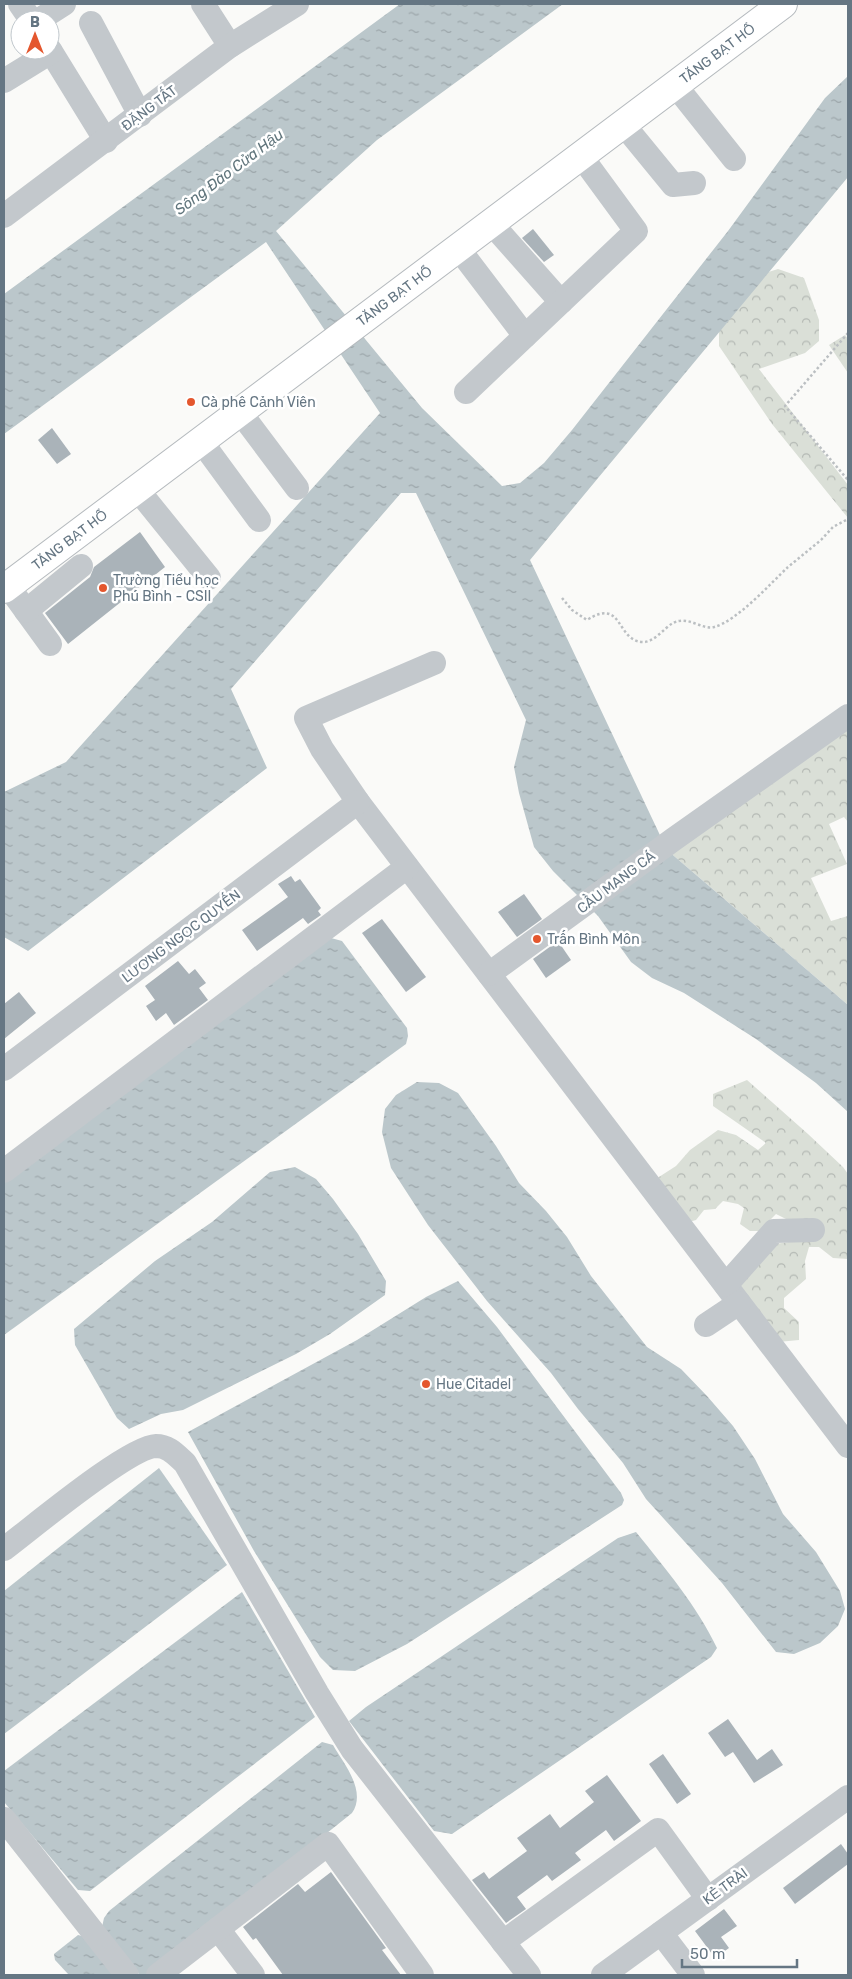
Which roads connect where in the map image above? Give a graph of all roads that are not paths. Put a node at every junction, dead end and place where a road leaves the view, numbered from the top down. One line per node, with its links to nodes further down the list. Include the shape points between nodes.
1 (203, 4): 5 (street)
2 (297, 4): 5 (street, ĐẶNG TẤT)
3 (783, 4): 9 (main road, TĂNG BẠT HỔ)
4 (91, 23): 10 (street)
5 (230, 46): 10 (street, ĐẶNG TẤT)
6 (36, 60): 8 (street)
7 (56, 60): 12 (street)
8 (4, 81)
9 (675, 85): 11 (main road, TĂNG BẠT HỔ); 14 (street)
10 (140, 115): 12 (street, ĐẶNG TẤT)
11 (622, 124): 13 (main road, TĂNG BẠT HỔ); 15 (street, via 672,185)
12 (106, 141): 16 (street, ĐẶNG TẤT)
13 (581, 156): 17 (main road, TĂNG BẠT HỔ); 19 (street, via 636,230)
14 (734, 158)
15 (694, 183)
16 (4, 216)
17 (491, 223): 18 (main road, TĂNG BẠT HỔ); 19 (street)
18 (458, 248): 20 (street); 22 (main road, TĂNG BẠT HỔ)
19 (561, 302): 20 (street)
20 (525, 336): 21 (street)
21 (466, 392)
22 (240, 412): 23 (main road, TĂNG BẠT HỔ); 24 (street)
23 (201, 441): 25 (main road, TĂNG BẠT HỔ); 26 (street)
24 (297, 488)
25 (137, 489): 28 (street); 29 (main road, TĂNG BẠT HỔ)
26 (258, 520)
27 (82, 566): 30 (street)
28 (208, 578)
29 (6, 588): 30 (street)
30 (26, 611): 31 (street)
31 (50, 644)
32 (434, 663): 34 (street, via 306,718 322,749)
33 (848, 716): 36 (street, CẦU MANG CÁ)
34 (358, 802): 35 (street); 37 (street, LƯƠNG NGỌC QUYẾN)
35 (406, 867): 36 (street); 38 (street)
36 (488, 974): 40 (street)
37 (6, 1064)
38 (4, 1171)
39 (813, 1230): 40 (street, via 774,1231)
40 (732, 1294): 41 (street); 42 (street)
41 (706, 1324)
42 (848, 1446)
43 (4, 1550): 49 (street, via 129,1456 155,1446 174,1452 185,1463 352,1749)
44 (848, 1797): 46 (street, KẺ TRÀI)
45 (4, 1819): 50 (street)
46 (708, 1899): 48 (street, KẺ TRÀI); 49 (street, via 658,1830)
47 (218, 1929): 51 (street); 52 (street); 53 (street, via 328,1844)
48 (661, 1933): 55 (street, KẺ TRÀI); 56 (street)
49 (503, 1942): 54 (street)
50 (127, 1975)
51 (158, 1975)
52 (252, 1975)
53 (422, 1975)
54 (528, 1975)
55 (603, 1975)
56 (693, 1975)

